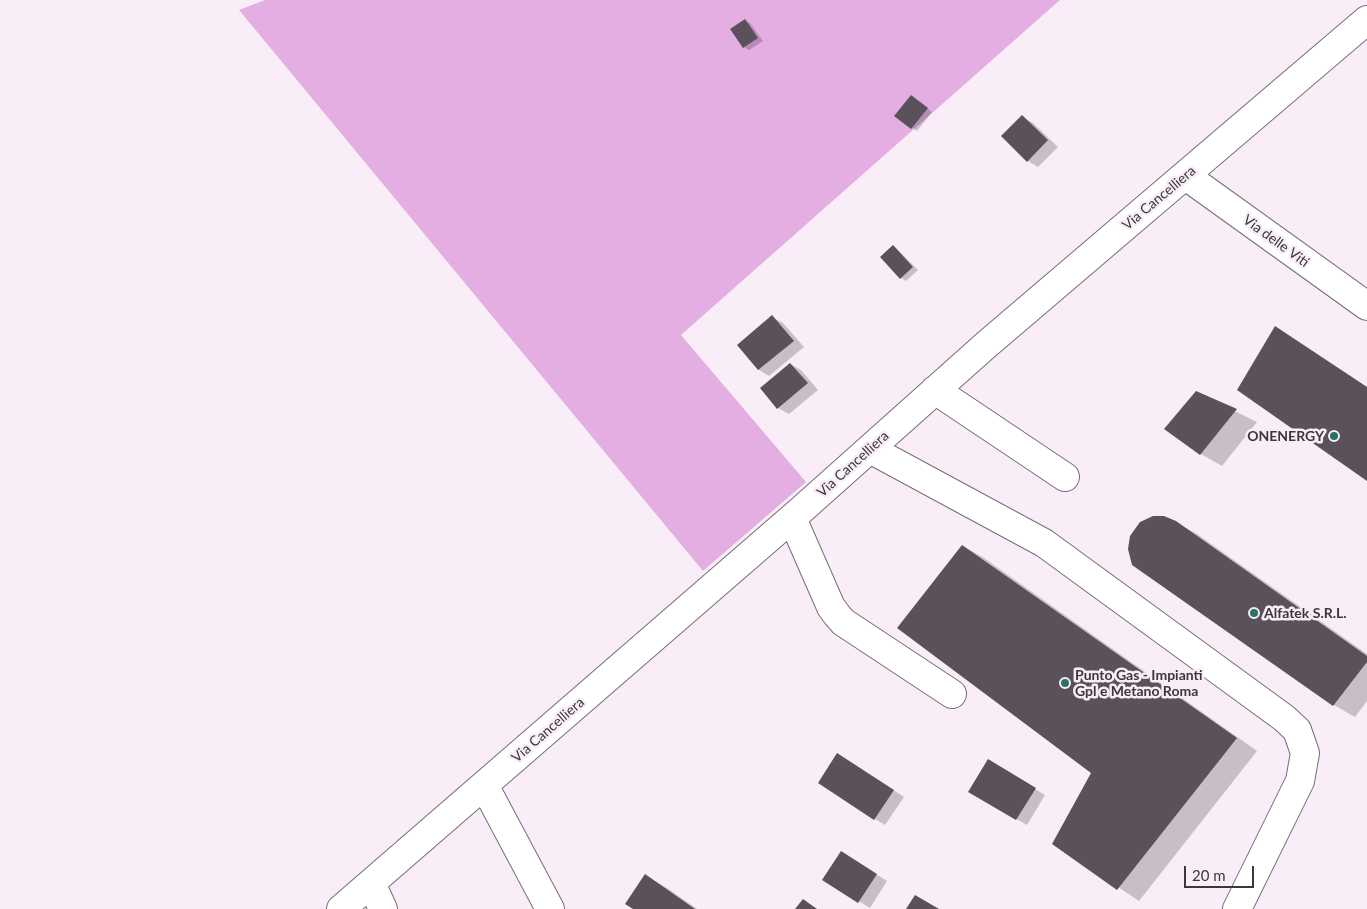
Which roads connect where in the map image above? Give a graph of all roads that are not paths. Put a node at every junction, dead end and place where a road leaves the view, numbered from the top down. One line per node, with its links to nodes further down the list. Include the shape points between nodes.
1 (1367, 20): 2 (street, Via Cancelliera)
2 (1186, 176): 3 (street, Via delle Viti); 4 (street, Via Cancelliera)
3 (1367, 306)
4 (935, 390): 5 (street, Via Cancelliera); 6 (street)
5 (870, 449): 7 (street, Via Cancelliera); 14 (street, via 1044,543 1297,730 1305,753 1300,781)
6 (1065, 477)
7 (792, 518): 8 (street, via 837,616); 9 (street, Via Cancelliera)
8 (952, 694)
9 (484, 785): 10 (street, Via Cancelliera); 13 (street)
10 (371, 883): 11 (street, Via Cancelliera); 12 (street)
11 (341, 909)
12 (383, 909)
13 (550, 909)
14 (1237, 909)

